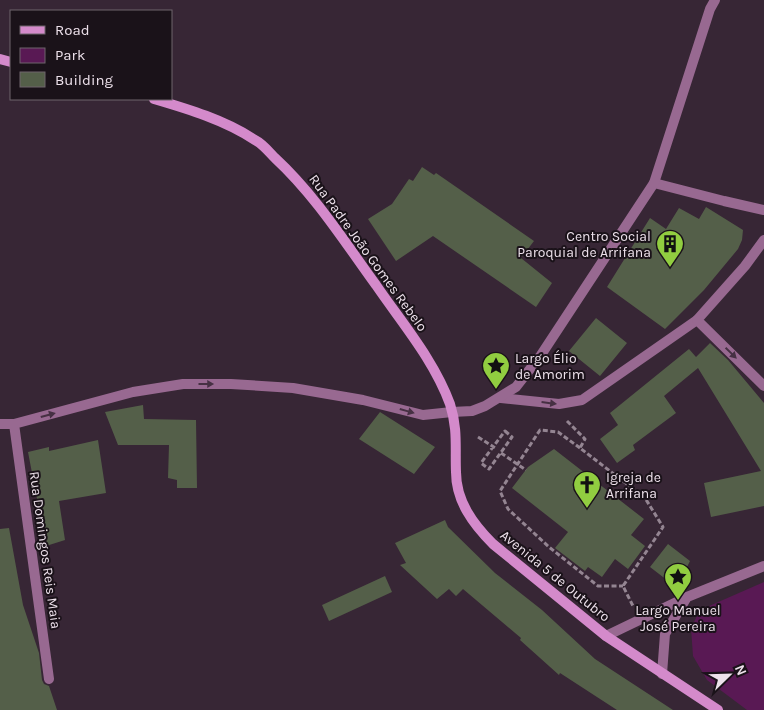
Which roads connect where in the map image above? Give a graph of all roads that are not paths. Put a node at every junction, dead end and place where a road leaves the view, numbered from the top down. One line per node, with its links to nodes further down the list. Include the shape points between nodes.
1 (715, 0): 3 (street)
2 (158, 100): 9 (main road, Rua Padre João Gomes Rebelo, via 200,112 256,140 296,178 428,360)
3 (654, 184): 4 (street); 8 (street, via 541,355 516,387)
4 (764, 210)
5 (764, 240): 6 (street)
6 (697, 320): 7 (street, one-way to 7); 8 (street, one-way to 6, via 559,404 582,400)
7 (764, 386)
8 (501, 398): 9 (street, via 472,411)
9 (452, 412): 11 (street, one-way to 9, via 133,392 183,384 293,388 423,415); 14 (main road, Avenida 5 de Outubro, via 457,436 456,474 461,498 473,522 493,544)
10 (0, 424): 11 (street)
11 (14, 424): 16 (street, Rua Domingos Reis Maia)
12 (764, 566): 13 (street)
13 (687, 597): 14 (street); 15 (street, via 665,634)
14 (606, 636): 15 (main road, Avenida 5 de Outubro)
15 (662, 674): 17 (main road, Avenida 5 de Outubro)
16 (49, 679)
17 (718, 710)

